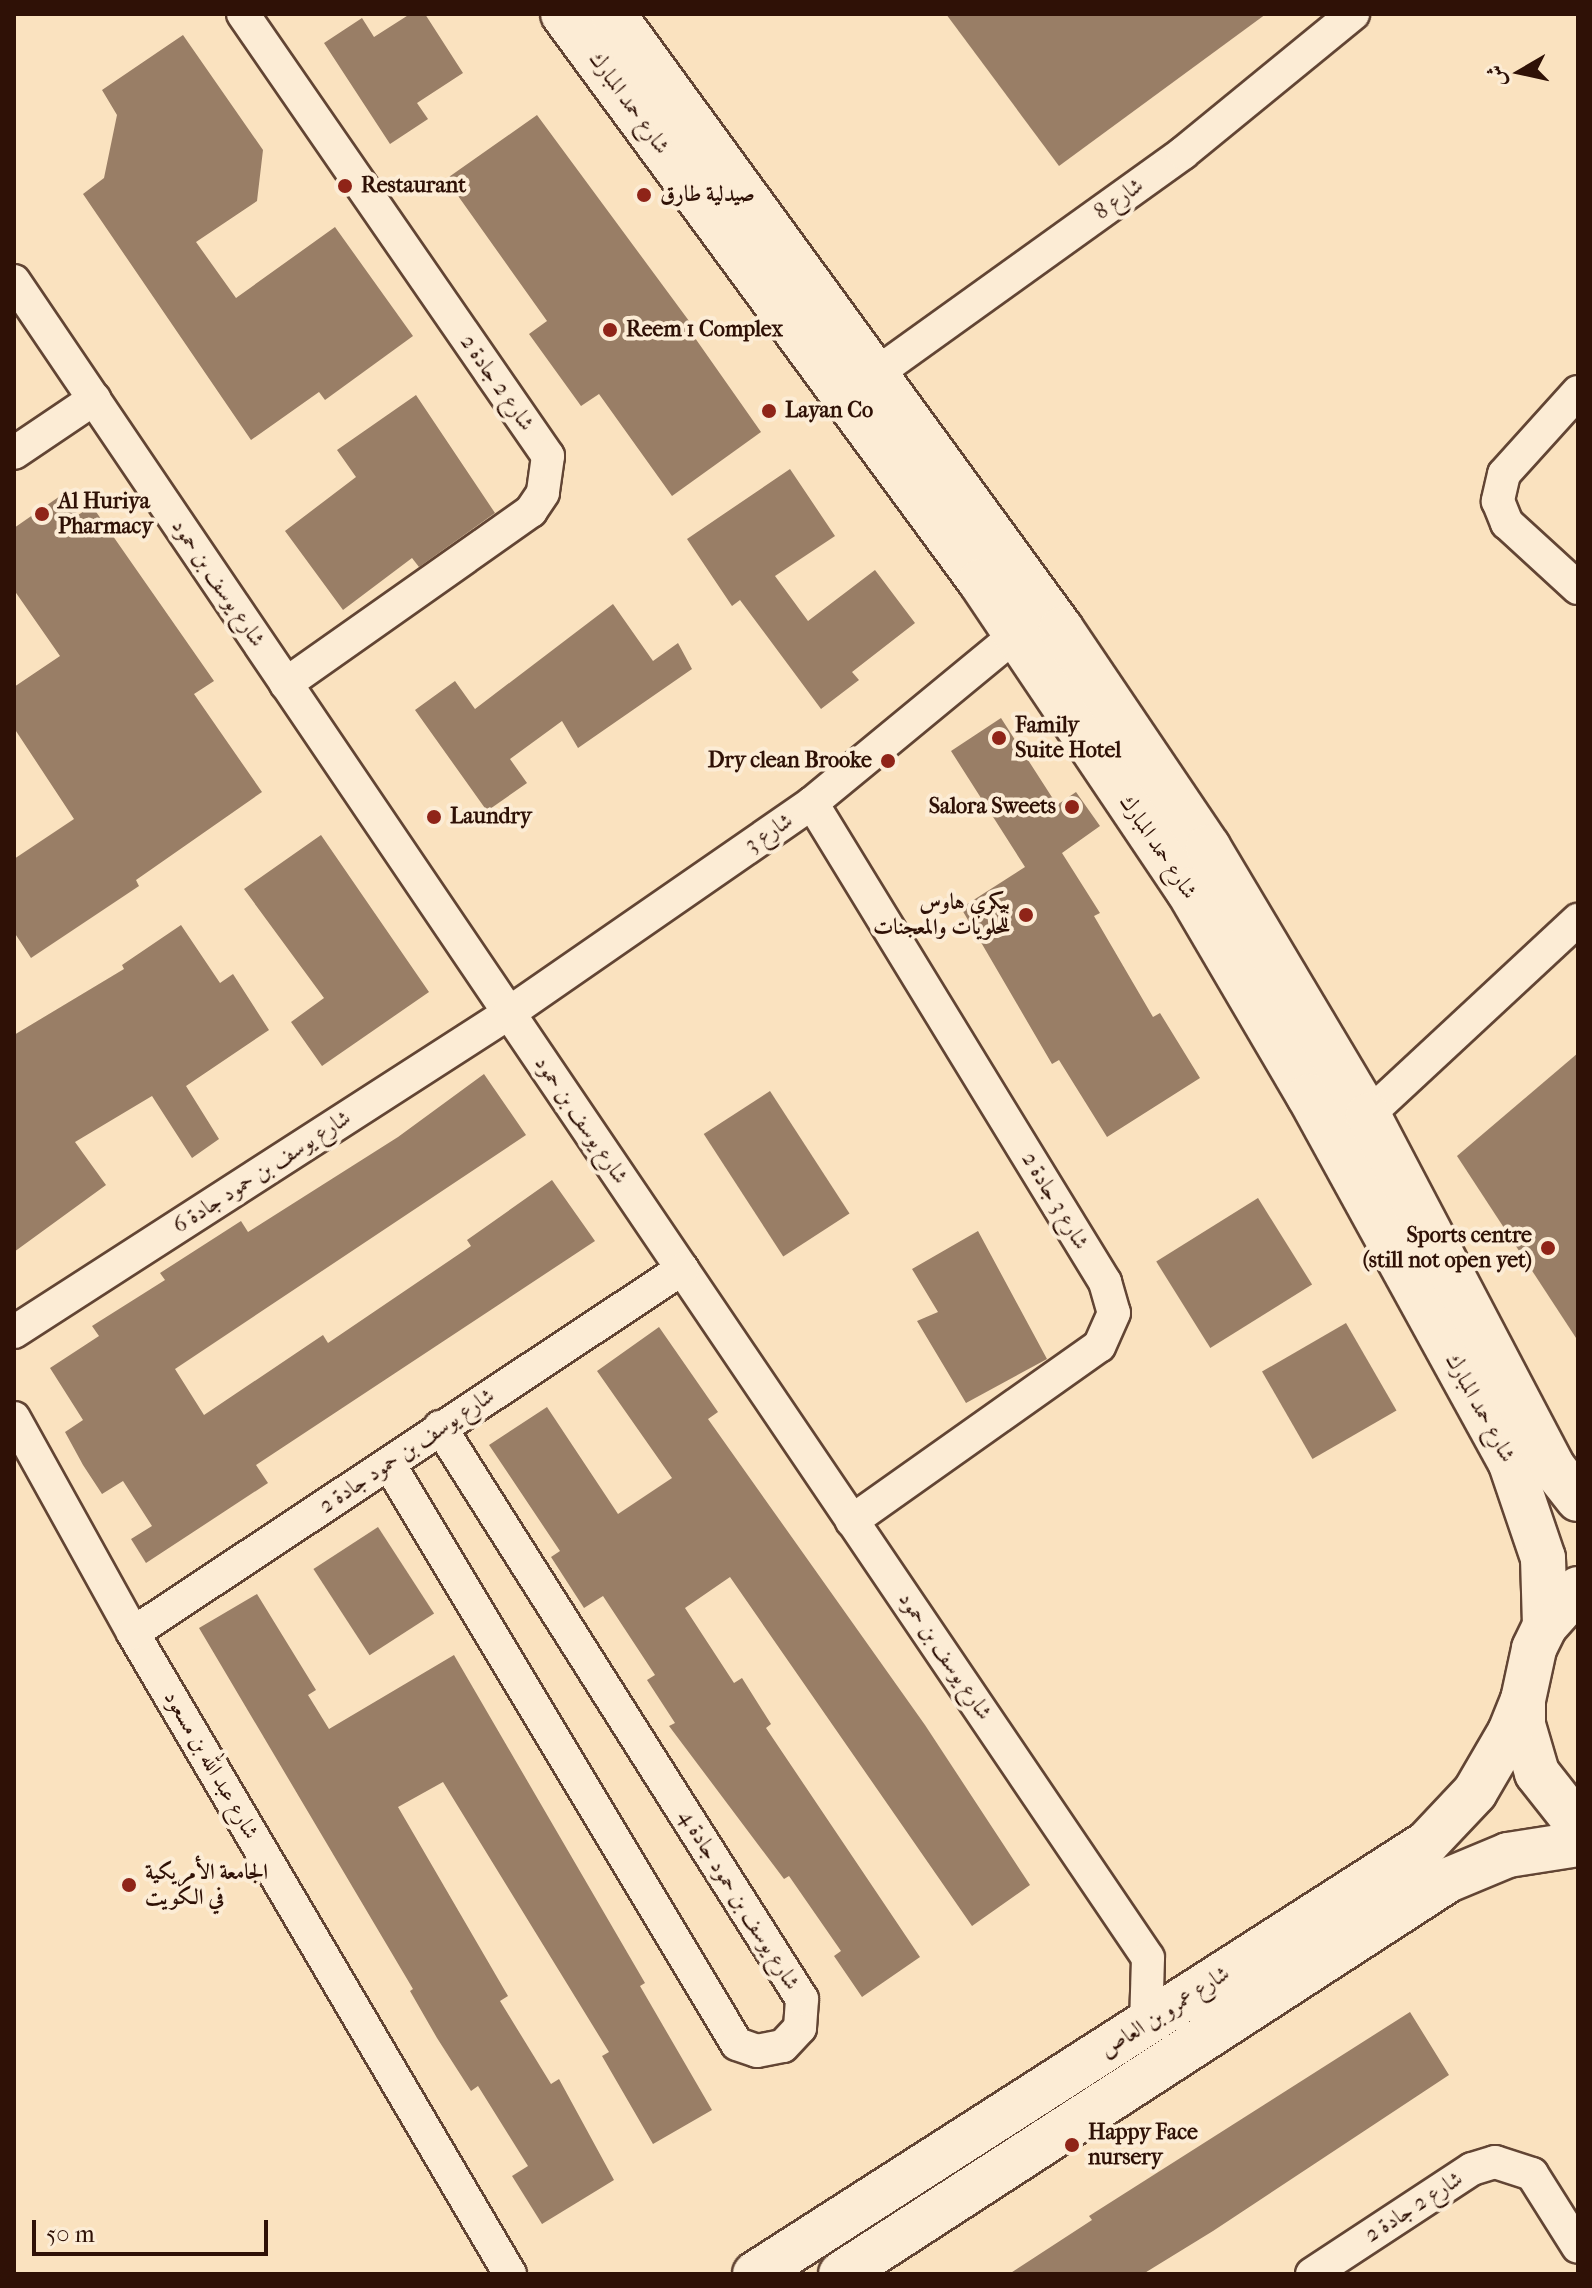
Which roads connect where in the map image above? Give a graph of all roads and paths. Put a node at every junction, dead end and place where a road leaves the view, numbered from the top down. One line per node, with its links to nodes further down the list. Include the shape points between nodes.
1 (243, 14): 12 (street, شارع 2 جادة 2, via 548,456 543,493 531,511)
2 (563, 14): 11 (main road, شارع حمد المبارك)
3 (613, 14): 6 (main road, شارع حمد المبارك)
4 (1353, 14): 6 (street, شارع 8, via 1183,153)
5 (14, 281): 8 (street, شارع يوسف بن حمود)
6 (877, 373): 16 (main road, شارع حمد المبارك, via 1061,629 1208,847)
7 (1578, 392): 10 (street, via 1504,474 1498,501 1507,523)
8 (94, 399): 9 (street); 12 (street, شارع يوسف بن حمود)
9 (14, 453)
10 (1578, 588)
11 (1016, 635): 13 (street, شارع 3); 25 (main road, شارع حمد المبارك, via 1188,890 1258,1006 1510,1461 1543,1558)
12 (286, 684): 15 (street, شارع يوسف بن حمود)
13 (812, 803): 15 (street, شارع 3); 23 (street, شارع 3 جادة 2, via 1105,1282 1114,1313 1099,1346)
14 (1578, 920): 16 (street)
15 (509, 1013): 17 (street, شارع يوسف بن حمود); 18 (street, شارع يوسف بن حمود جادة 6)
16 (1368, 1115): 22 (main road, شارع حمد المبارك, via 1546,1455)
17 (682, 1269): 20 (street, شارع يوسف بن حمود جادة 2); 23 (street, شارع يوسف بن حمود)
18 (14, 1332)
19 (14, 1418): 26 (street, شارع عبد الله بن مسعود)
20 (440, 1427): 21 (street, شارع يوسف بن حمود جادة 2); 21 (street, شارع يوسف بن حمود جادة 4, via 802,1999 800,2028 783,2046 757,2051 737,2044)
21 (389, 1464): 26 (street, شارع يوسف بن حمود جادة 2)
22 (1578, 1499)
23 (852, 1521): 30 (street, شارع يوسف بن حمود)
24 (1578, 1589): 25 (main road)
25 (1545, 1626): 27 (main road)
26 (133, 1633): 35 (street, شارع عبد الله بن مسعود)
27 (1523, 1700): 28 (main road, via 1537,1773); 31 (main road, شارع عمرو بن العاص, via 1475,1792 1427,1843)
28 (1578, 1825)
29 (1578, 1844): 34 (main road, شارع عمرو بن العاص, via 1508,1855 1448,1880)
30 (1148, 1958): 31 (street); 32 (street)
31 (1208, 1985): 32 (main road, شارع عمرو بن العاص)
32 (1146, 2024): 36 (main road, شارع عمرو بن العاص)
33 (1578, 2247): 38 (street, شارع 2 جادة 2, via 1532,2174 1495,2162 1472,2169)
34 (888, 2259): 37 (main road, شارع عمرو بن العاص)
35 (510, 2274)
36 (755, 2274)
37 (841, 2274)
38 (1312, 2274)

